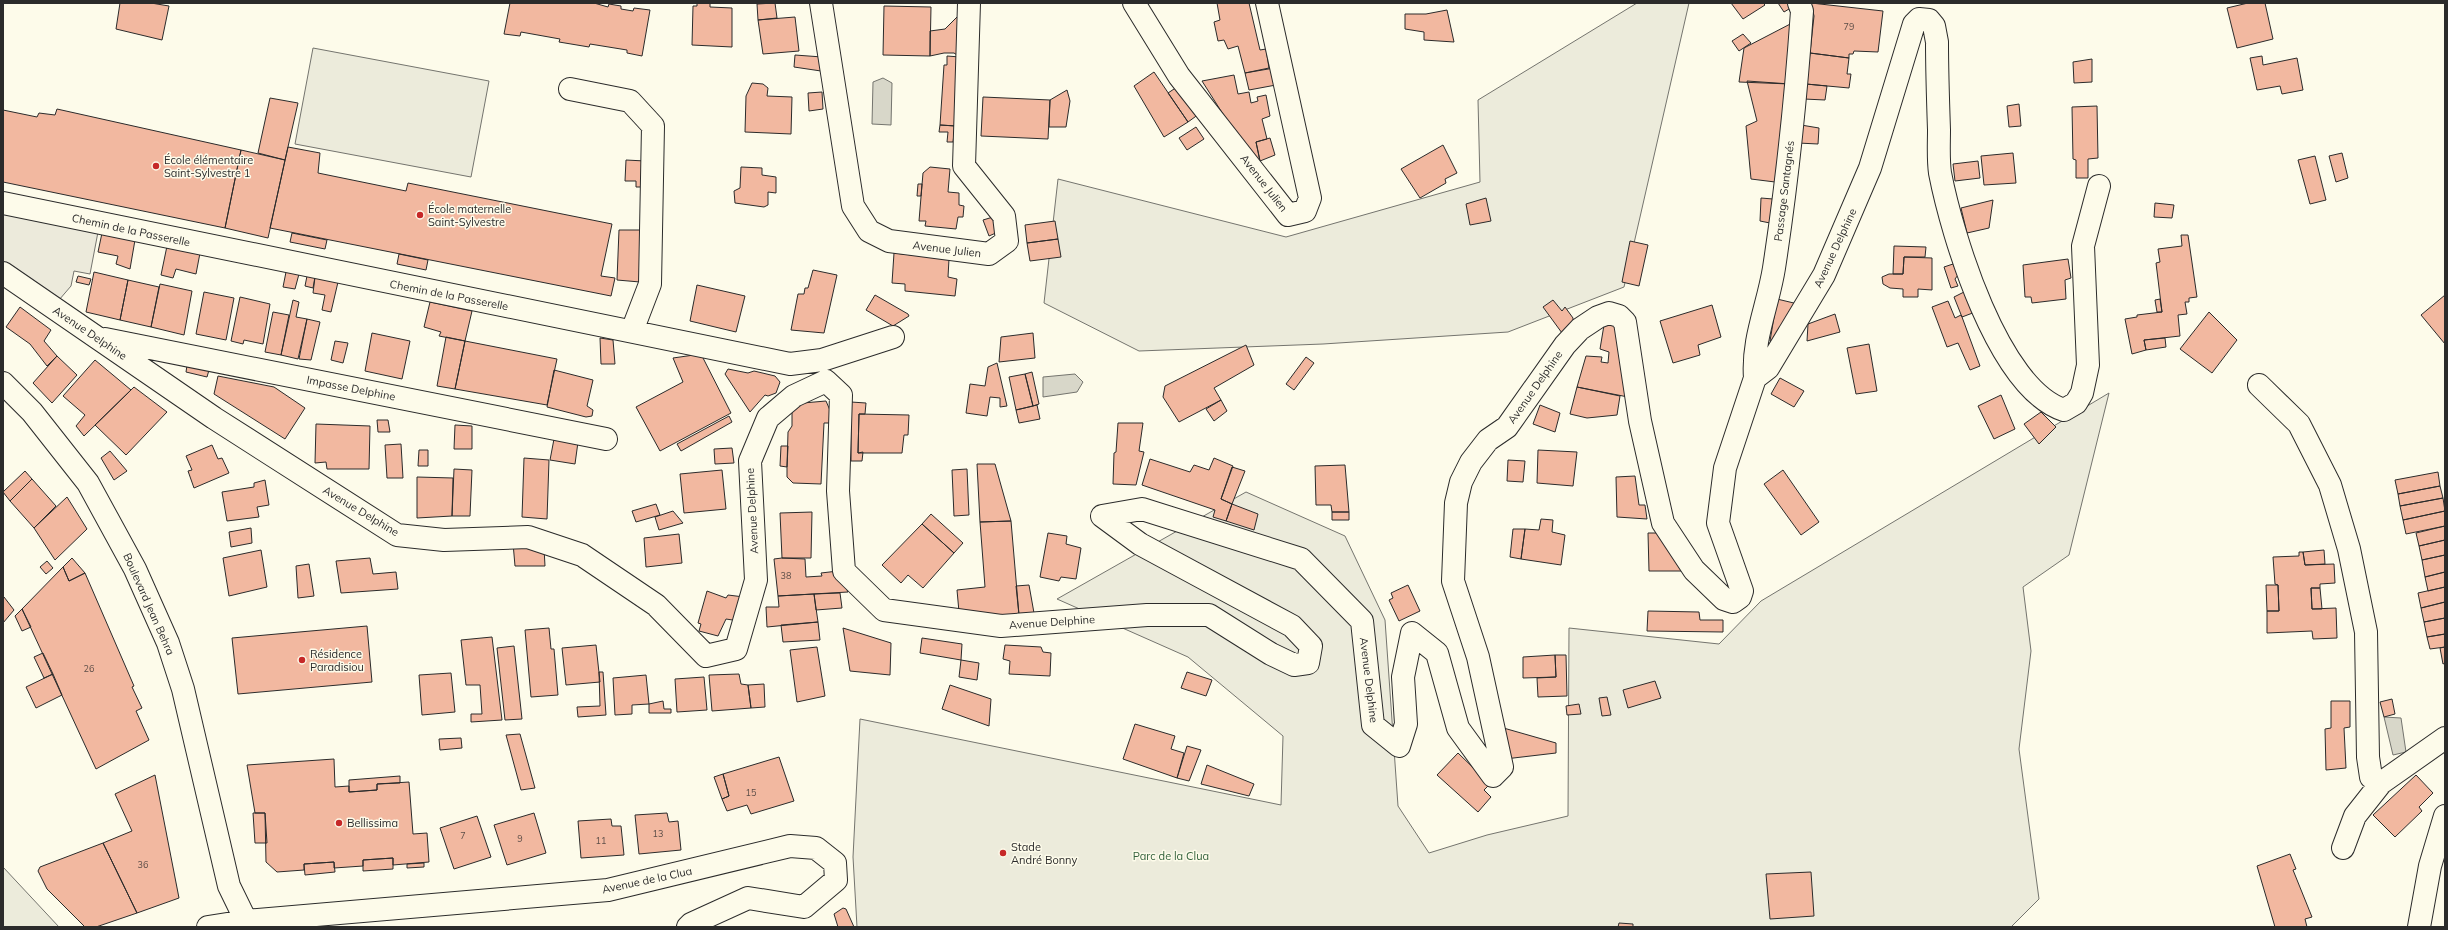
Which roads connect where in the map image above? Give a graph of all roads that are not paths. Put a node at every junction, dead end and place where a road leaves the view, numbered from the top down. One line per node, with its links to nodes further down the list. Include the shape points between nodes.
1 (822, 3): 2 (street, Avenue Julien, via 853,206 869,231 889,241 989,254 1007,241 1004,216 964,166)
2 (969, 3)
3 (1134, 3): 4 (street, Avenue Julien, via 1180,76 1288,215 1305,211 1310,198)
4 (1267, 3)
5 (1799, 3): 13 (street, Passage Santagnés, via 1802,12 1797,88 1774,270 1754,355)
6 (570, 89): 10 (street, via 630,101 654,126 650,284)
7 (2100, 186): 13 (street, Avenue Delphine, via 2083,246 2088,365 2082,393 2076,403 2064,410 2053,406 2028,384 2003,351 1962,259 1940,171 1937,42 1934,26 1929,20 1919,19 1914,24 1870,168 1824,275 1768,368)
8 (3, 204): 10 (street, Chemin de la Passerelle)
9 (3, 274): 11 (street, Avenue Delphine)
10 (632, 331): 12 (street, Chemin de la Passerelle, via 790,364 822,360)
11 (96, 337): 13 (street, Avenue Delphine, via 221,422 397,535 444,540 528,537 582,555 656,605 706,656 736,649 756,580 750,461 768,418 794,396 826,381 841,395 838,491 844,571 884,610 1002,626 1147,615 1209,615 1271,654 1294,665 1308,663 1311,646 1292,626 1140,544 1102,516 1142,509 1301,559 1362,621 1373,725 1399,746 1406,724 1403,677 1412,633 1437,652 1458,728 1493,776 1502,767 1478,657 1453,581 1456,503 1460,482 1471,462 1488,440 1507,427 1564,344 1598,317 1609,313 1620,316 1625,322 1640,420 1663,523 1694,570 1724,599 1734,602 1742,591 1718,522 1725,468); 16 (street, Impasse Delphine)
12 (893, 337)
13 (1755, 378)
14 (2259, 385): 18 (street, via 2298,424 2330,485 2349,549 2366,632 2368,757 2371,777)
15 (6, 392): 21 (street, Boulevard Jean Behra, via 88,483 136,569 168,643 183,689 229,886)
16 (606, 439)
17 (2445, 738): 18 (street)
18 (2381, 783): 20 (street, via 2355,816)
19 (2445, 816): 24 (street, via 2430,866)
20 (2343, 848)
21 (247, 924): 22 (street); 23 (street, Avenue de la Clua, via 608,890 790,846 816,848 835,863 836,880 804,907 748,898)
22 (208, 927)
23 (688, 927)
24 (2420, 927)

